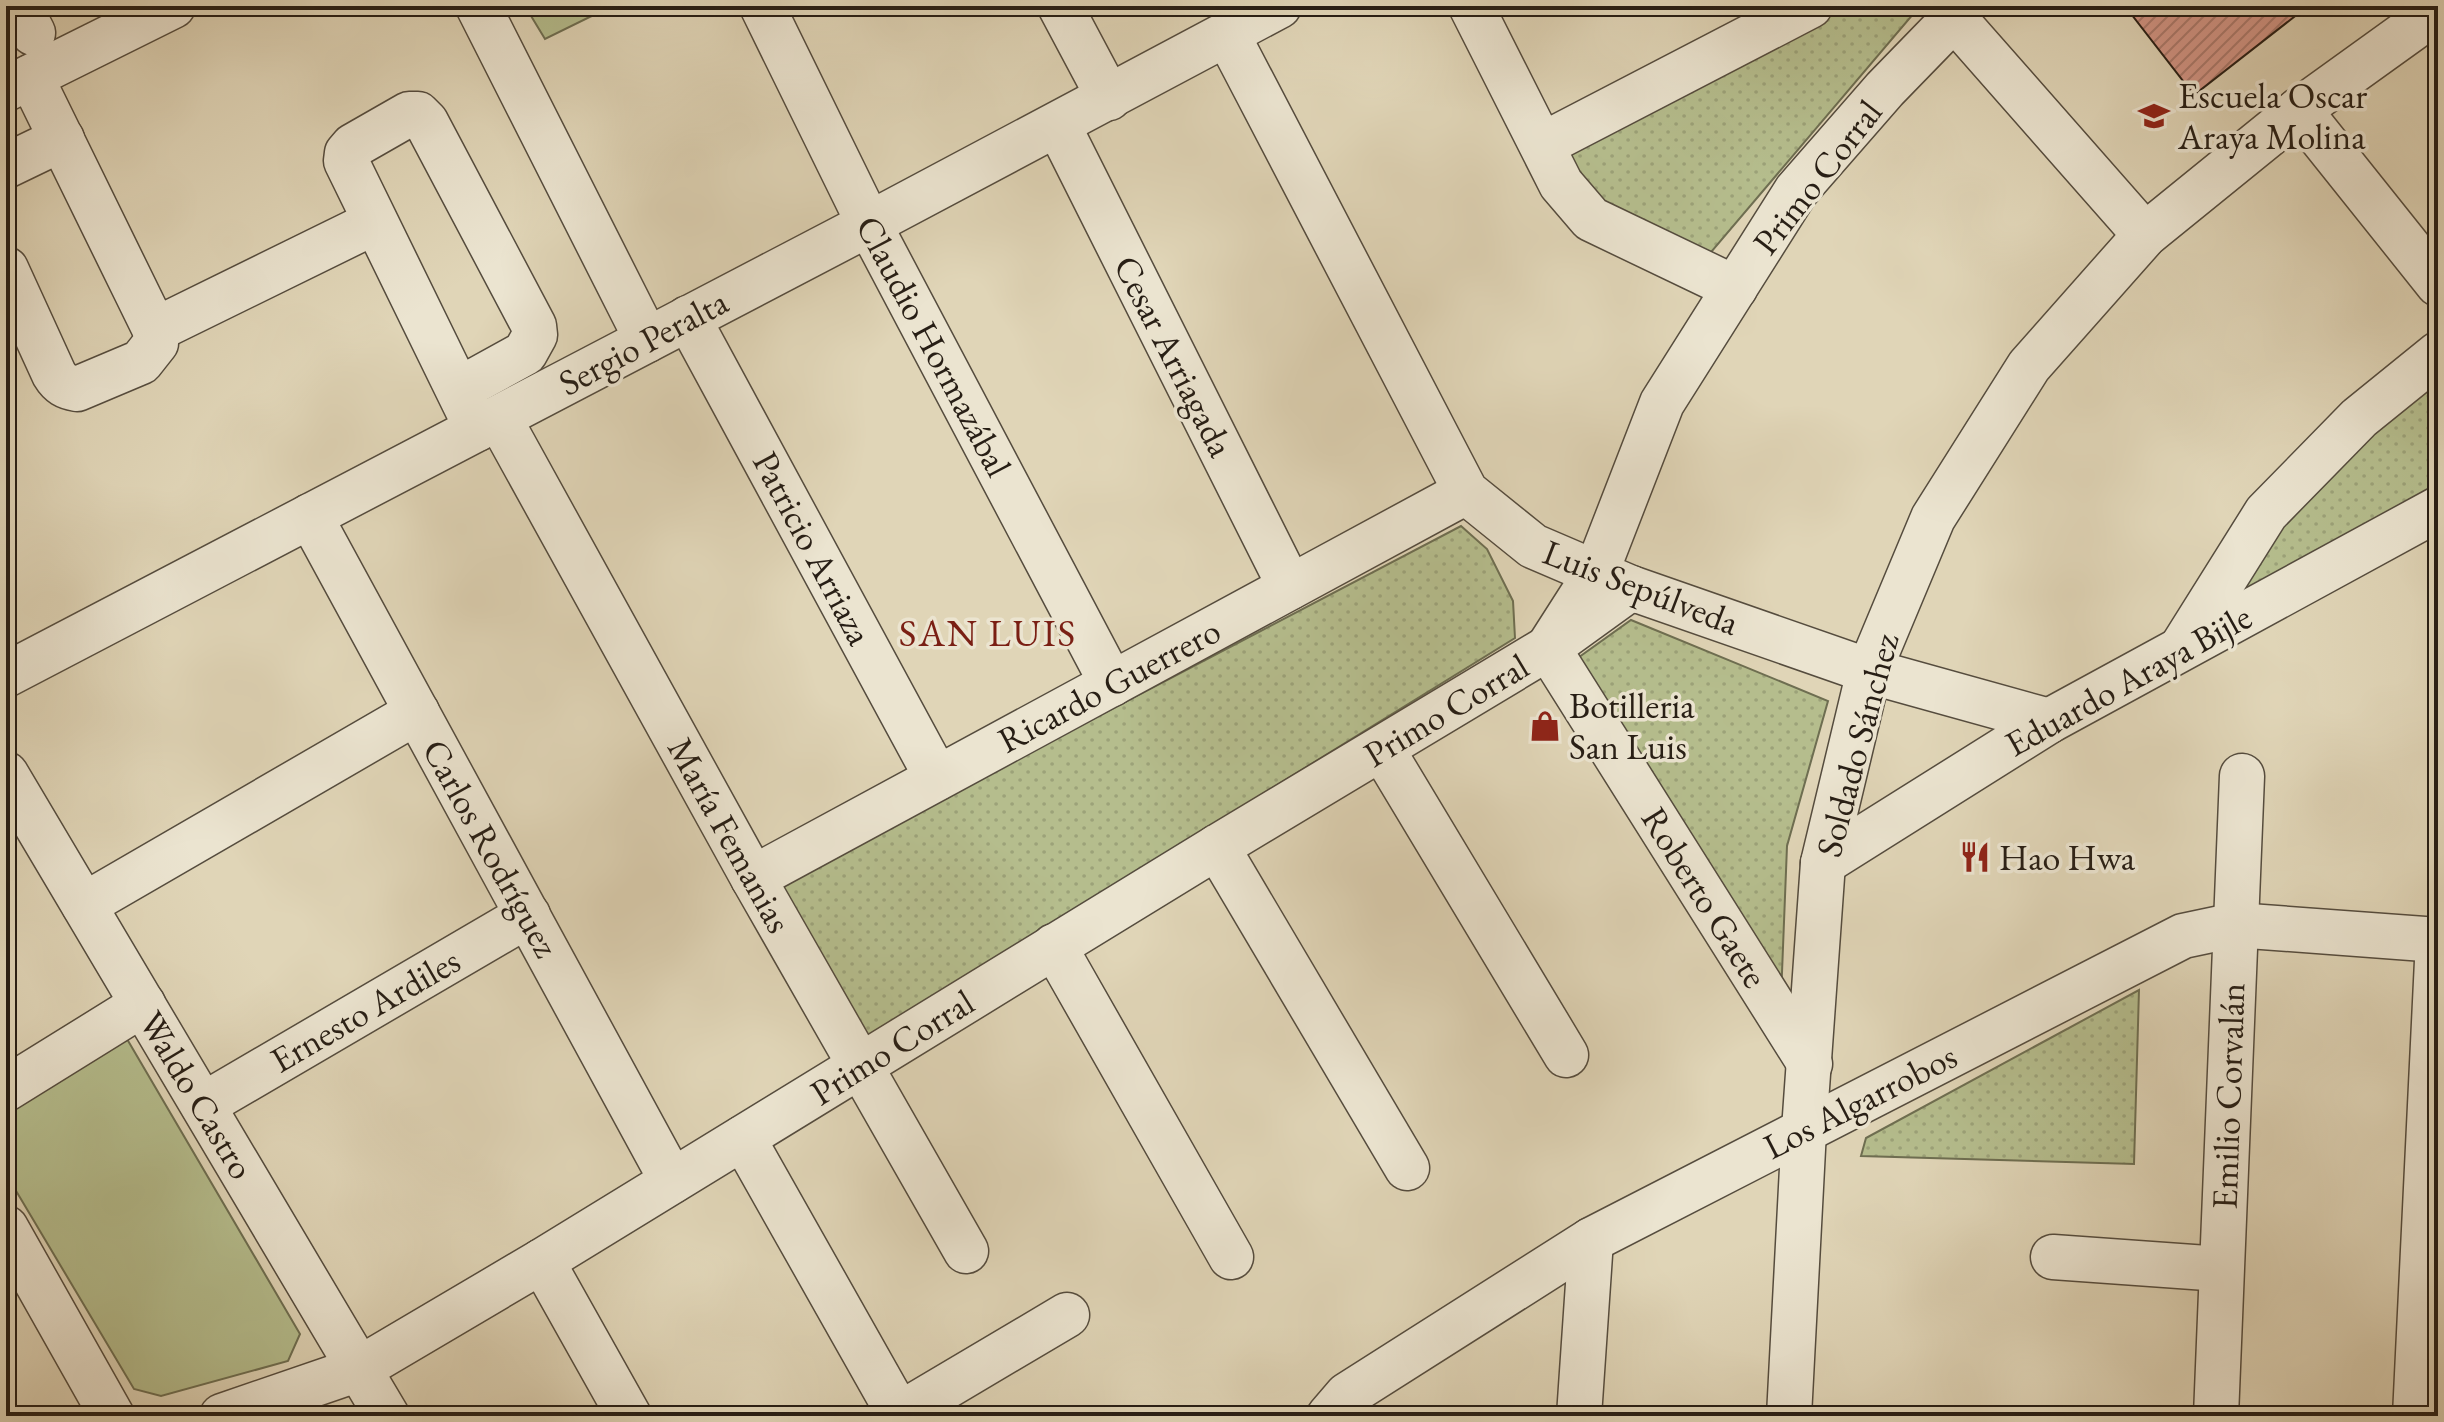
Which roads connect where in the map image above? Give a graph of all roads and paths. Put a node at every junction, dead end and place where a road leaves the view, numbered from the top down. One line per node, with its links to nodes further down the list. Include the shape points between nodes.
1 (173, 6): 11 (street)
2 (478, 6): 26 (street)
3 (762, 6): 19 (street, Claudio Hormazábal)
4 (1060, 6): 12 (street)
5 (1279, 6): 10 (street, Sergio Peralta)
6 (1471, 6): 16 (street)
7 (1810, 6): 16 (street)
8 (2438, 10): 13 (street, Soldado Sánchez)
9 (1951, 12): 20 (street); 23 (street, Primo Corral, via 1796,191)
10 (1227, 34): 12 (street, Sergio Peralta); 30 (street, Luis Sepúlveda)
11 (18, 83): 15 (street)
12 (1109, 98): 14 (street, Sergio Peralta)
13 (2299, 110): 20 (street, Soldado Sánchez); 22 (street)
14 (1058, 125): 19 (street, Sergio Peralta); 34 (street, Cesar Arriagada)
15 (62, 139): 17 (street); 25 (street)
16 (1542, 145): 23 (street, via 1561,184 1591,219)
17 (6, 166)
18 (375, 222): 25 (street); 28 (street, María Femanias); 28 (street, María Femanias, via 349,169 347,153 409,114 418,114 534,326 525,353)
19 (869, 224): 24 (street, Sergio Peralta); 39 (street, Claudio Hormazábal)
20 (2145, 235): 37 (street, Soldado Sánchez, via 2029,366 1933,518)
21 (6, 269): 25 (street, via 54,374 67,387 77,389 141,362 156,343)
22 (2438, 284)
23 (1735, 288): 33 (street, Primo Corral, via 1662,403)
24 (688, 318): 26 (street, Sergio Peralta); 45 (street, Patricio Arriaza)
25 (155, 330)
26 (647, 340): 29 (street, Sergio Peralta)
27 (2438, 354): 36 (street, via 2359,418 2266,513)
28 (458, 390): 29 (street, María Femanias)
29 (488, 423): 32 (street, Sergio Peralta); 48 (street, María Femanias)
30 (1466, 492): 33 (street, Luis Sepúlveda, via 1533,546); 34 (street, Ricardo Guerrero)
31 (2438, 509): 36 (street, Eduardo Araya Bijle)
32 (310, 516): 38 (street, Sergio Peralta); 40 (street, Carlos Rodríguez)
33 (1613, 581): 35 (street, Primo Corral); 37 (street, Luis Sepúlveda)
34 (1290, 587): 39 (street, Ricardo Guerrero)
35 (1548, 648): 42 (street, Primo Corral); 56 (street, Roberto Gaete)
36 (2181, 649): 41 (street, Eduardo Araya Bijle)
37 (1869, 671): 41 (street, Luis Sepúlveda); 47 (street, Soldado Sánchez)
38 (6, 675)
39 (1112, 684): 45 (street, Ricardo Guerrero)
40 (417, 712): 49 (street); 50 (street, Carlos Rodríguez)
41 (2049, 721): 47 (street, Eduardo Araya Bijle)
42 (1382, 749): 46 (street, Primo Corral); 55 (street)
43 (6, 774): 49 (street, Waldo Castro)
44 (2242, 776): 51 (street, Emilio Corvalán)
45 (937, 778): 48 (street, Ricardo Guerrero)
46 (1217, 847): 53 (street, Primo Corral); 62 (street)
47 (1823, 863): 56 (street, Soldado Sánchez)
48 (753, 878): 57 (street, María Femanias)
49 (84, 905): 54 (street, Waldo Castro)
50 (528, 915): 59 (street, Ernesto Ardiles); 63 (street, Carlos Rodríguez)
51 (2235, 925): 52 (street, Los Algarrobos); 60 (street, Los Algarrobos, via 2183,936); 70 (street, Emilio Corvalán)
52 (2438, 940): 82 (street)
53 (1054, 946): 57 (street, Primo Corral); 67 (street)
54 (143, 1004): 58 (street); 59 (street, Waldo Castro)
55 (1566, 1055)
56 (1810, 1064): 60 (street, Soldado Sánchez)
57 (861, 1065): 61 (street, Primo Corral); 66 (street, María Femanias)
58 (6, 1089)
59 (203, 1105): 72 (street, Waldo Castro)
60 (1804, 1130): 65 (street, Los Algarrobos); 80 (street, Soldado Sánchez)
61 (743, 1138): 63 (street, Primo Corral); 73 (street)
62 (1407, 1168)
63 (672, 1181): 69 (street, Primo Corral)
64 (6, 1228): 74 (street)
65 (1591, 1240): 78 (street, Los Algarrobos, via 1347,1395); 79 (street)
66 (966, 1251)
67 (1231, 1257)
68 (2053, 1257): 70 (street)
69 (542, 1261): 72 (street, Primo Corral); 77 (street)
70 (2221, 1269): 81 (street, Emilio Corvalán)
71 (1067, 1315): 73 (street)
72 (359, 1369): 75 (street, Primo Corral); 76 (street, Waldo Castro)
73 (900, 1415)
74 (112, 1416)
75 (222, 1416)
76 (387, 1416)
77 (629, 1416)
78 (1329, 1416)
79 (1579, 1416)
80 (1789, 1416)
81 (2216, 1416)
82 (2415, 1416)

